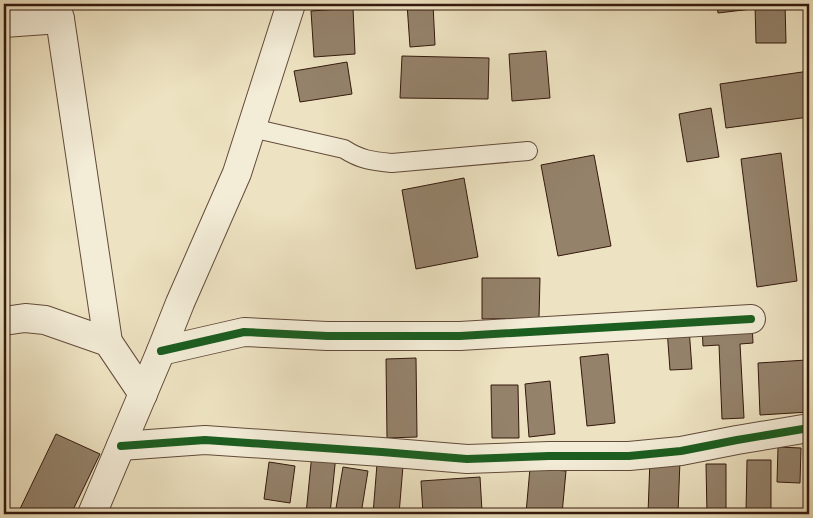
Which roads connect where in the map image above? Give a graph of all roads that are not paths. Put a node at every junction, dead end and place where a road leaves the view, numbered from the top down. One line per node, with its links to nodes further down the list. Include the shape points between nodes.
1 (291, 4): 4 (street)
2 (58, 12): 3 (street); 8 (street)
3 (4, 23)
4 (252, 128): 5 (lane, via 344,149 373,162); 9 (street, via 237,173)
5 (528, 151)
6 (751, 319): 9 (street, via 460,336 244,332)
7 (4, 321): 8 (street, via 45,320)
8 (108, 342): 10 (street)
9 (160, 351): 10 (street)
10 (143, 394): 12 (street)
11 (809, 428): 12 (street, via 681,451 629,456 467,460 205,440)
12 (121, 446): 13 (street)
13 (92, 514)

